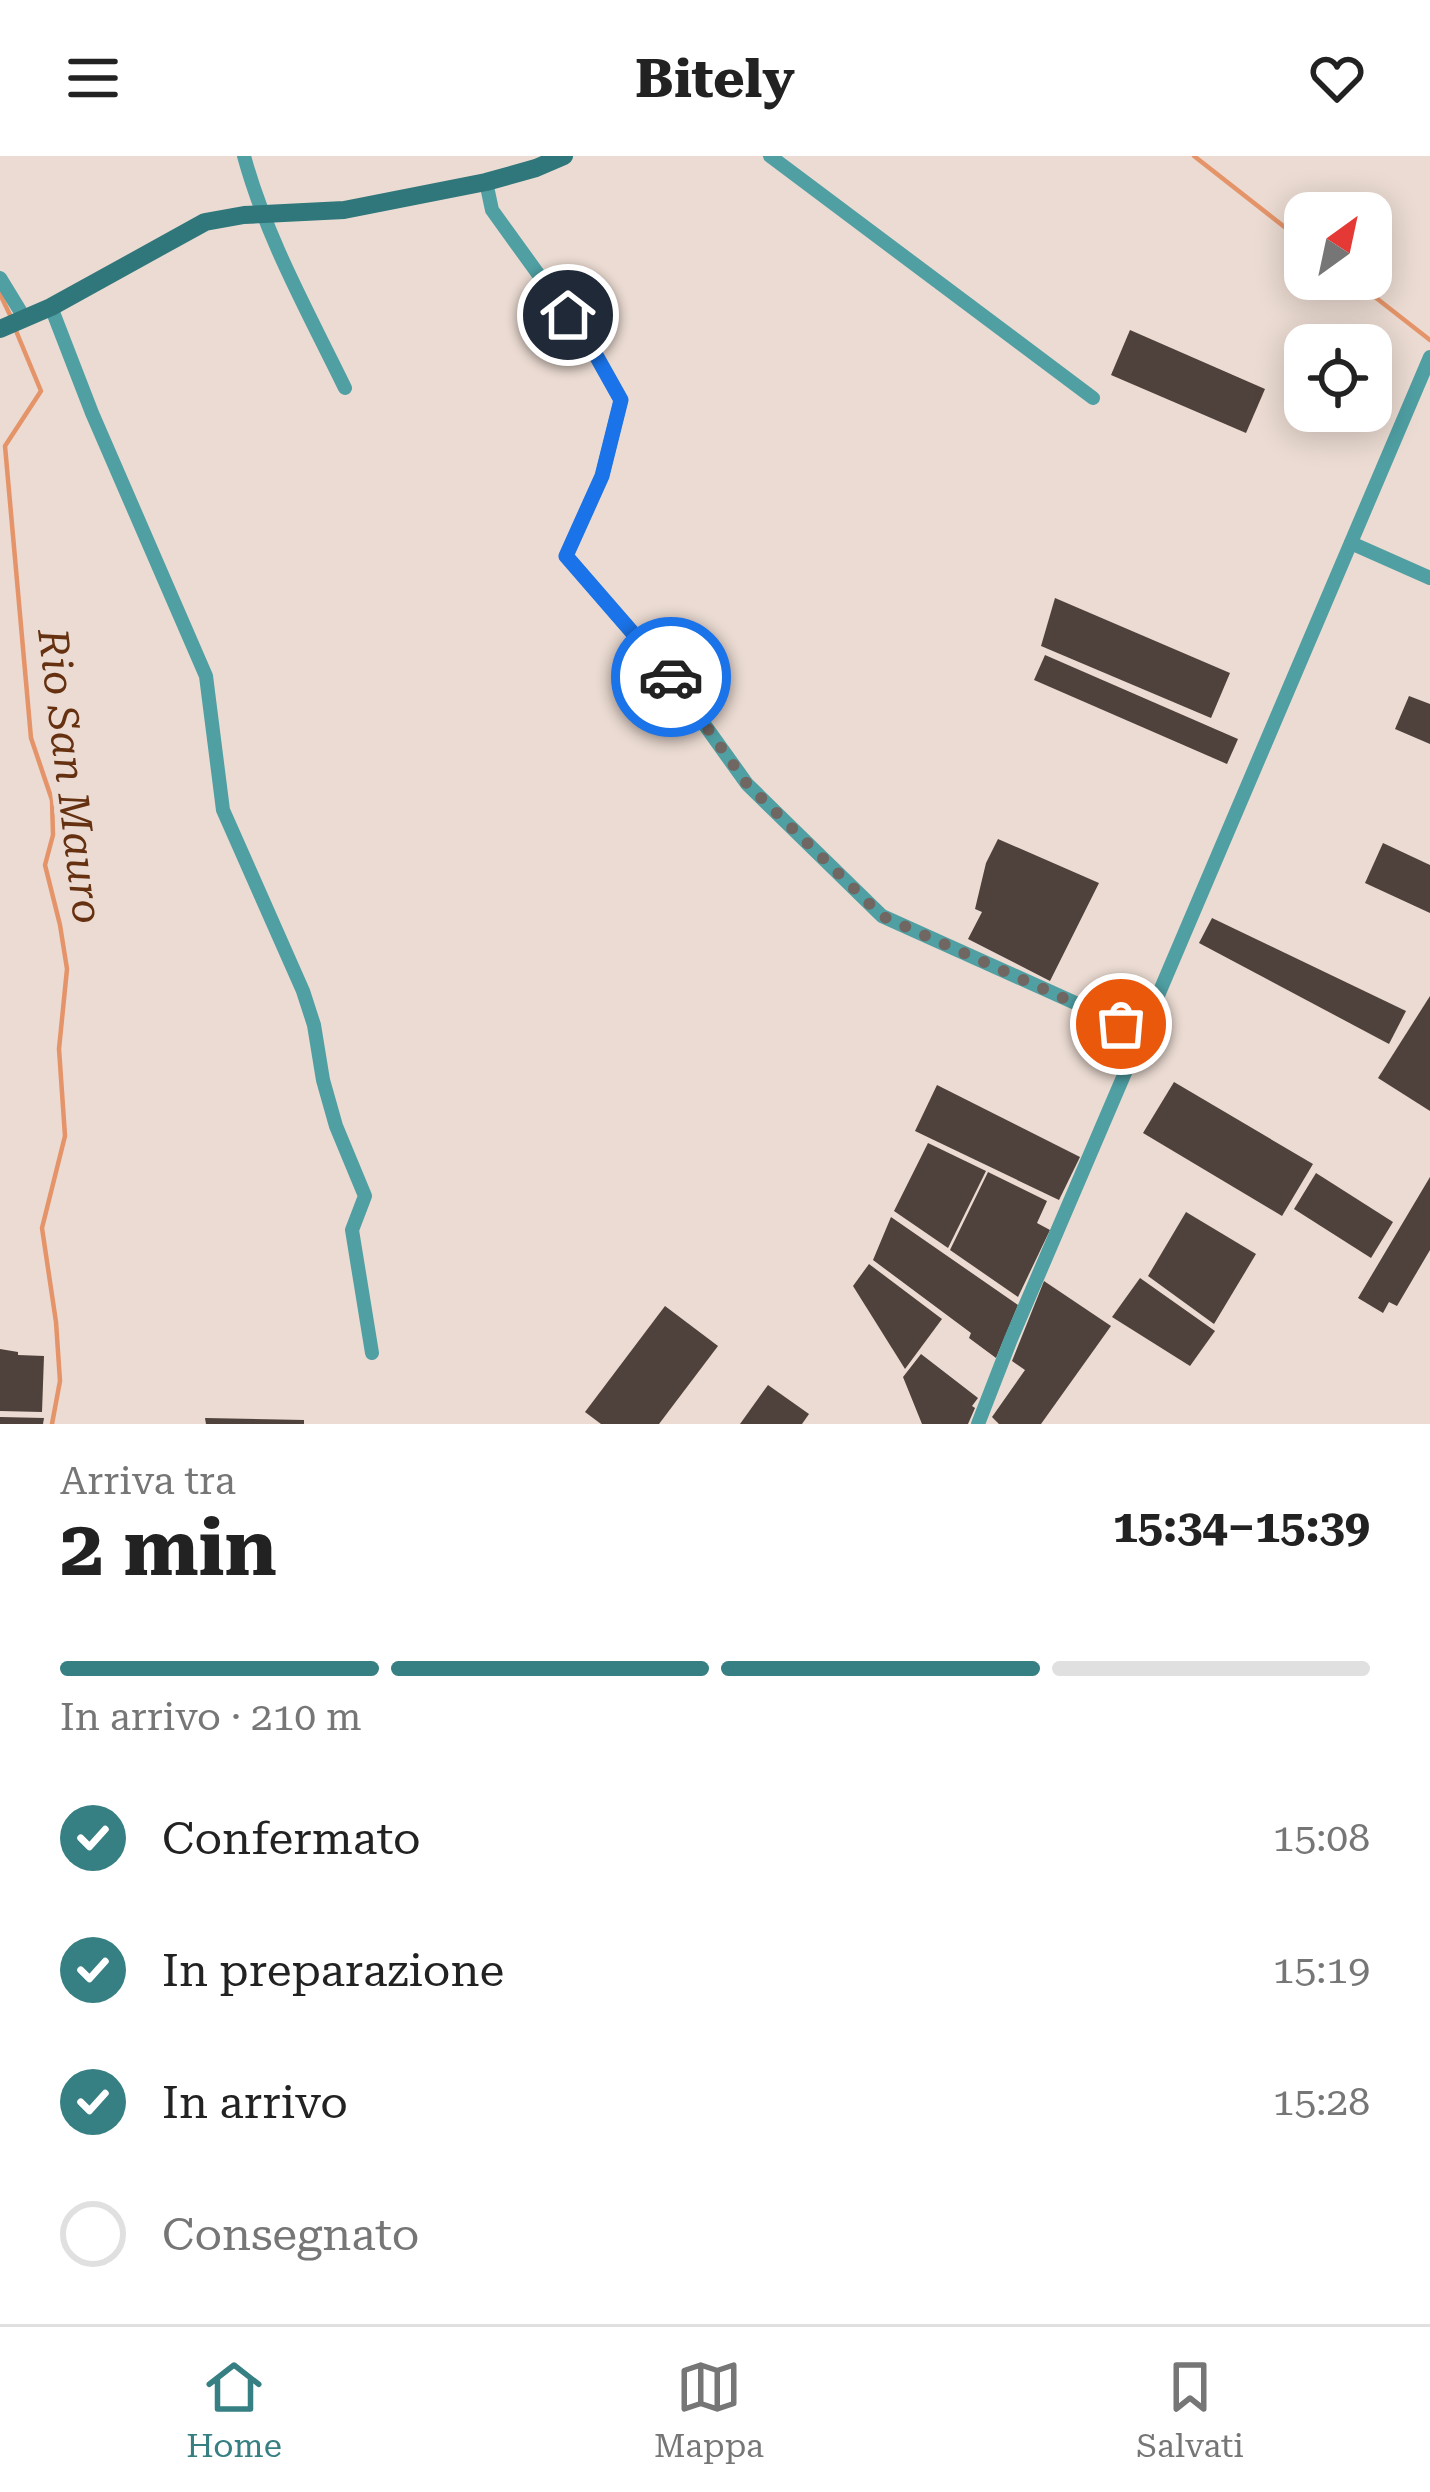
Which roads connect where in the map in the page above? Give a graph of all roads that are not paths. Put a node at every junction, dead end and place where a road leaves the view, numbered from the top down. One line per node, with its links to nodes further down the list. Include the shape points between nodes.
1 (244, 156): 5 (street)
2 (564, 156): 4 (main road)
3 (770, 156): 11 (street)
4 (486, 182): 5 (main road, via 344,210); 14 (street, via 492,209 621,400 602,476 566,556 669,675 747,784 882,916)
5 (263, 214): 7 (main road, via 206,222); 10 (street)
6 (0, 278): 8 (street)
7 (51, 307): 8 (main road); 15 (street, via 206,676 224,810 314,1025 335,1126 365,1196 352,1230)
8 (12, 325)
9 (1430, 357): 12 (street)
10 (345, 388)
11 (1093, 398)
12 (1351, 543): 13 (street); 14 (street)
13 (1430, 578)
14 (1142, 1033): 16 (street)
15 (372, 1353)
16 (979, 1424)

